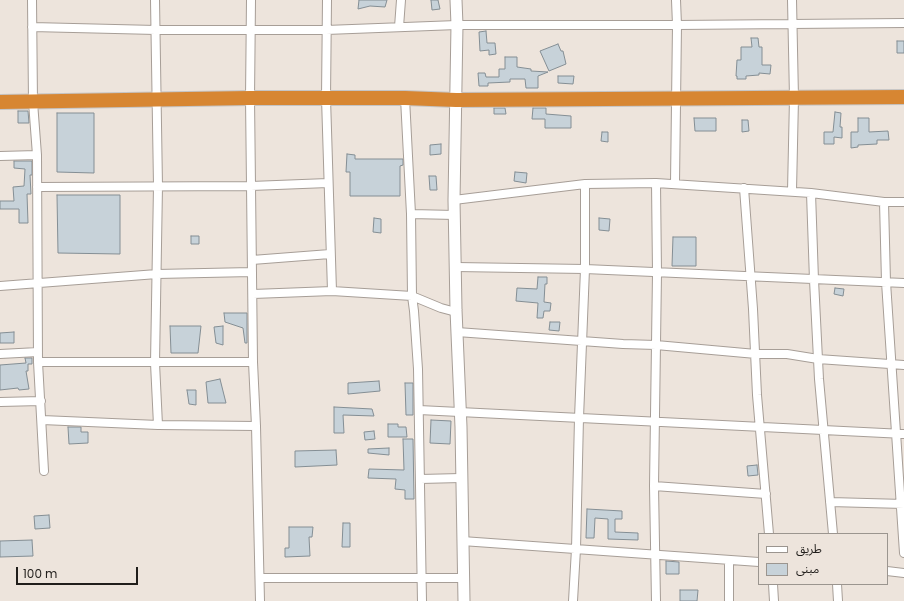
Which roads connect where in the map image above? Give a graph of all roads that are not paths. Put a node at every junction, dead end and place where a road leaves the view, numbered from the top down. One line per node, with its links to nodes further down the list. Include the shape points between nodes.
1 (32, 0): 13 (street)
2 (155, 0): 15 (street)
3 (251, 0): 16 (street)
4 (327, 0): 17 (street)
5 (401, 0): 14 (street)
6 (456, 0): 11 (street)
7 (676, 0): 12 (street)
8 (792, 0): 9 (street)
9 (792, 23): 10 (street); 12 (street); 23 (street)
10 (904, 23)
11 (457, 25): 12 (street); 14 (street); 25 (street)
12 (677, 25): 22 (street)
13 (32, 27): 15 (street); 27 (street)
14 (399, 27): 17 (street)
15 (156, 30): 16 (street); 24 (street)
16 (251, 30): 17 (street); 19 (street)
17 (326, 30): 20 (street)
18 (904, 97): 23 (highway)
19 (250, 98): 20 (highway); 24 (highway); 35 (street)
20 (326, 98): 21 (highway); 30 (street)
21 (405, 98): 25 (highway); 43 (street)
22 (676, 98): 23 (highway); 25 (highway); 32 (street)
23 (794, 98): 38 (street)
24 (156, 100): 27 (highway); 34 (street)
25 (456, 100): 40 (street)
26 (0, 102): 27 (highway)
27 (33, 102): 28 (street)
28 (37, 155): 29 (street); 36 (street)
29 (0, 156)
30 (328, 183): 35 (street); 45 (street)
31 (656, 183): 32 (street); 33 (street); 50 (street)
32 (675, 183): 37 (street)
33 (586, 184): 40 (street); 48 (street)
34 (158, 186): 35 (street); 36 (street); 51 (street)
35 (251, 186): 46 (street)
36 (37, 187): 55 (street)
37 (744, 188): 38 (street); 52 (street)
38 (792, 191): 39 (street)
39 (811, 192): 41 (street); 53 (street)
40 (454, 200): 44 (street)
41 (884, 202): 42 (street); 54 (street)
42 (904, 202)
43 (411, 214): 44 (street); 60 (street)
44 (455, 215): 47 (street)
45 (330, 254): 46 (street); 58 (street)
46 (252, 260): 49 (street)
47 (456, 267): 48 (street); 61 (street)
48 (585, 269): 50 (street); 63 (street)
49 (252, 272): 51 (street); 59 (street)
50 (658, 273): 52 (street); 64 (street)
51 (157, 274): 55 (street); 71 (street)
52 (751, 276): 53 (street); 67 (street)
53 (814, 280): 54 (street); 68 (street)
54 (886, 282): 56 (street); 72 (street)
55 (37, 283): 57 (street); 65 (street)
56 (904, 283)
57 (0, 286)
58 (332, 291): 59 (street); 60 (street)
59 (253, 294): 70 (street)
60 (412, 296): 61 (street); 76 (street)
61 (456, 312): 62 (street)
62 (457, 332): 63 (street); 77 (street)
63 (582, 341): 64 (street); 78 (street)
64 (656, 345): 67 (street); 80 (street)
65 (38, 352): 66 (street); 69 (street)
66 (0, 354)
67 (756, 354): 68 (street, via 787,354); 83 (street)
68 (818, 359): 72 (street); 84 (street)
69 (38, 362): 71 (street); 74 (street)
70 (253, 362): 71 (street); 82 (street)
71 (155, 363): 81 (street)
72 (892, 365): 73 (street); 85 (street)
73 (904, 365)
74 (41, 401): 75 (street); 79 (street)
75 (0, 402)
76 (419, 410): 77 (street); 88 (street)
77 (460, 411): 78 (street); 87 (street)
78 (579, 418): 80 (street); 96 (street)
79 (42, 420): 81 (street); 86 (street)
80 (655, 422): 83 (street); 89 (street)
81 (158, 424): 82 (street)
82 (256, 426): 103 (street)
83 (761, 426): 84 (street); 90 (street)
84 (824, 430): 85 (street); 91 (street)
85 (900, 434): 92 (street)
86 (44, 471)
87 (461, 478): 88 (street); 95 (street)
88 (420, 479): 105 (street)
89 (654, 486): 90 (street); 98 (street)
90 (766, 494): 93 (street)
91 (830, 502): 92 (street); 94 (street)
92 (902, 504): 97 (street)
93 (770, 533)
94 (833, 533)
95 (462, 541): 96 (street); 104 (street)
96 (576, 549): 98 (street); 111 (street)
97 (904, 553)
98 (656, 554): 99 (street); 112 (street)
99 (729, 560): 100 (street); 113 (street)
100 (758, 562)
101 (888, 572): 102 (street)
102 (904, 573)
103 (260, 578): 105 (street); 108 (street)
104 (464, 578): 105 (street); 110 (street)
105 (421, 579): 109 (street)
106 (773, 585): 114 (street)
107 (837, 585): 115 (street)
108 (260, 601)
109 (422, 601)
110 (464, 601)
111 (573, 601)
112 (656, 601)
113 (729, 601)
114 (774, 601)
115 (838, 601)

